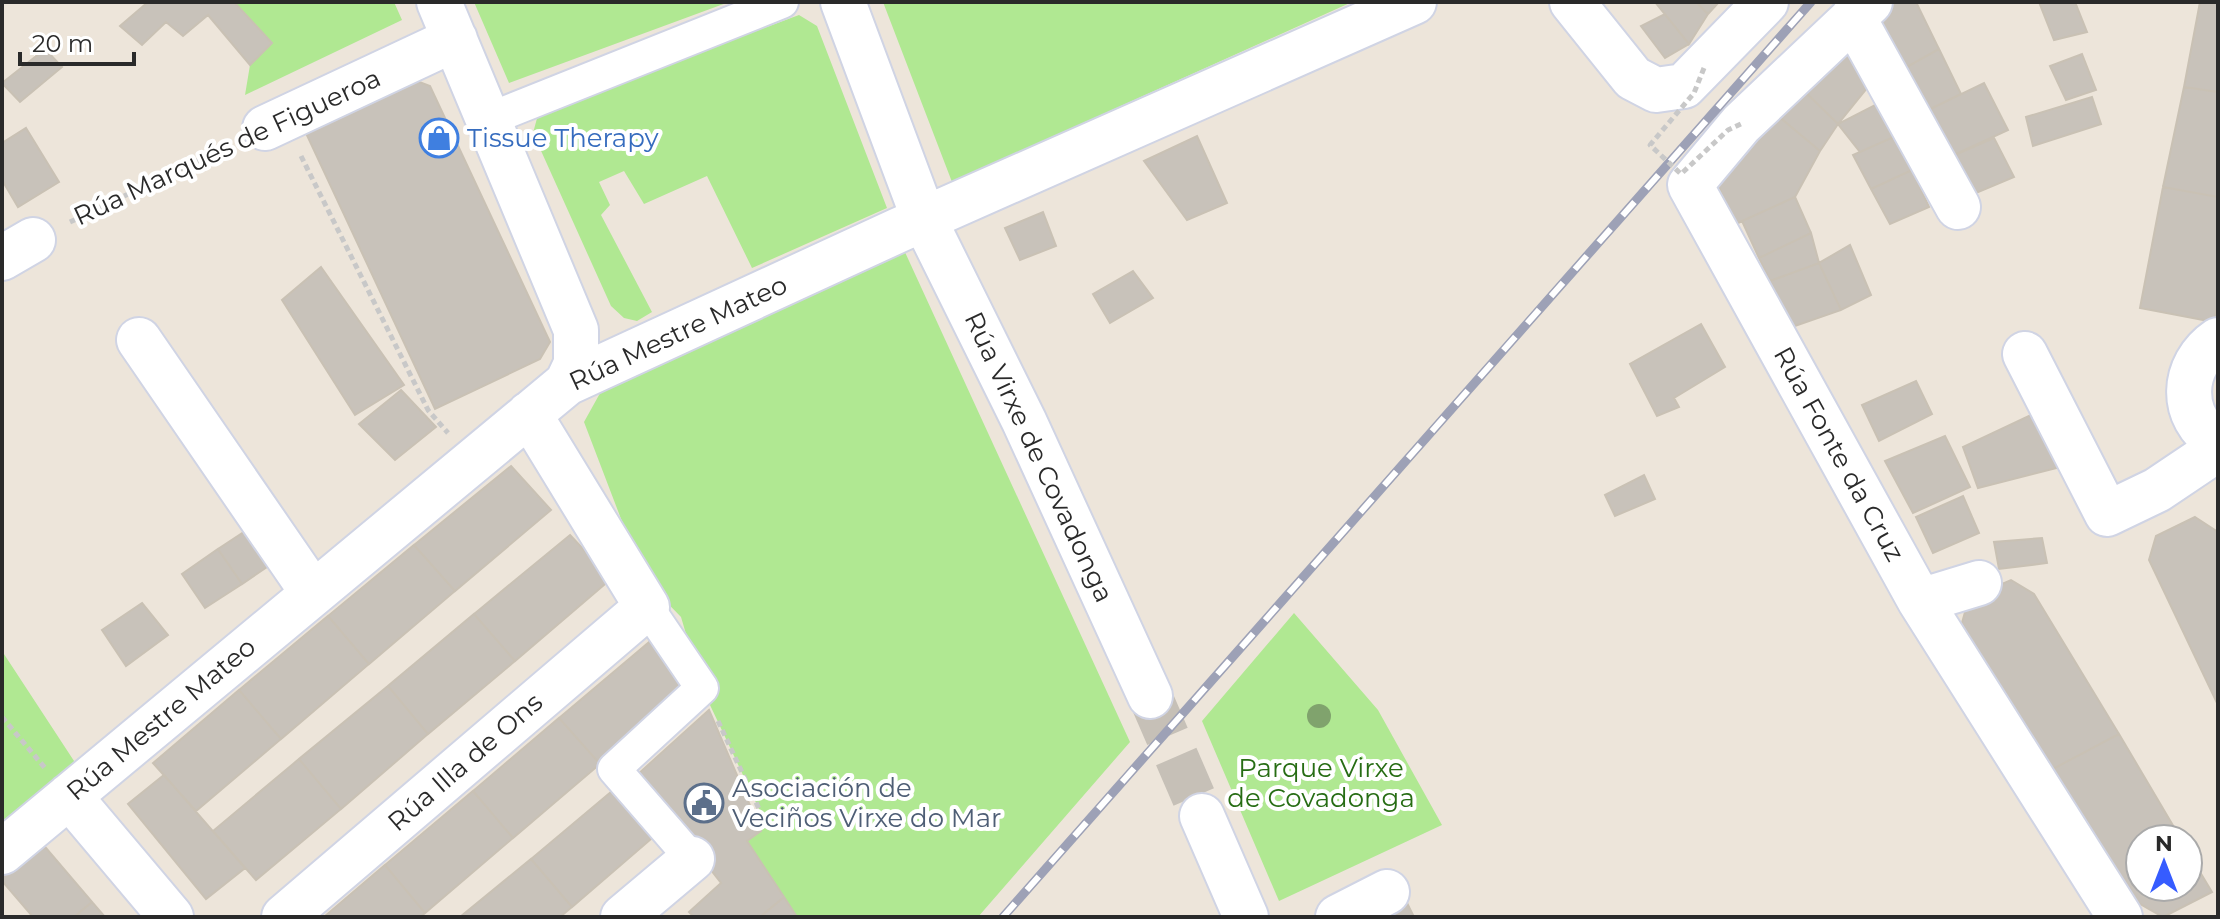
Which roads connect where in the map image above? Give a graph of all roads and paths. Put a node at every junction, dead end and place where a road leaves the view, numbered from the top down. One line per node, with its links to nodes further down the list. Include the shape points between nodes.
1 (782, 2): 9 (street)
2 (843, 2): 13 (street, Rúa Virxe de Covadonga)
3 (1414, 2): 13 (street, Rúa Mestre Mateo)
4 (1572, 2): 8 (street, via 1633,78 1656,90 1684,86)
5 (1766, 2): 8 (street)
6 (1862, 10): 11 (street, Rúa Fonte da Cruz); 12 (street)
7 (447, 21): 9 (street); 10 (street, Rúa Marqués de Figueroa)
8 (1704, 68): 11 (path, bridge, via 1694,93 1650,145 1681,174)
9 (489, 119): 15 (street)
10 (274, 124): 14 (path, Rúa Marqués de Figueroa); 24 (path, via 428,410)
11 (1741, 124): 27 (street, Rúa Fonte da Cruz, via 1690,185)
12 (1958, 207)
13 (924, 219): 19 (street, Rúa Mestre Mateo); 30 (street, Rúa Virxe de Covadonga)
14 (17, 249)
15 (576, 330): 19 (street); 20 (street, via 576,364)
16 (139, 340): 26 (street)
17 (2218, 340): 22 (street, via 2202,352 2188,385 2196,421)
18 (2025, 354): 23 (street, via 2107,514 2157,490)
19 (622, 358): 20 (street, Rúa Mestre Mateo)
20 (567, 383): 21 (street, Rúa Mestre Mateo)
21 (529, 414): 24 (street, Rúa Mestre Mateo); 28 (street)
22 (2218, 442)
23 (2218, 449)
24 (472, 461): 26 (street, Rúa Mestre Mateo)
25 (1979, 583): 27 (street)
26 (313, 593): 32 (street, Rúa Mestre Mateo)
27 (1920, 601): 43 (street, Rúa Fonte da Cruz)
28 (647, 607): 29 (street); 39 (street, Rúa Illa de Ons)
29 (702, 688): 34 (path); 36 (street, via 614,769)
30 (1150, 696)
31 (2, 717): 32 (path)
32 (69, 796): 35 (street, Rúa Mestre Mateo); 38 (street)
33 (1202, 816): 41 (street)
34 (767, 826)
35 (2, 852)
36 (692, 859): 40 (street)
37 (1387, 892): 42 (street)
38 (171, 917)
39 (284, 917)
40 (623, 917)
41 (1246, 917)
42 (1338, 917)
43 (2120, 917)

